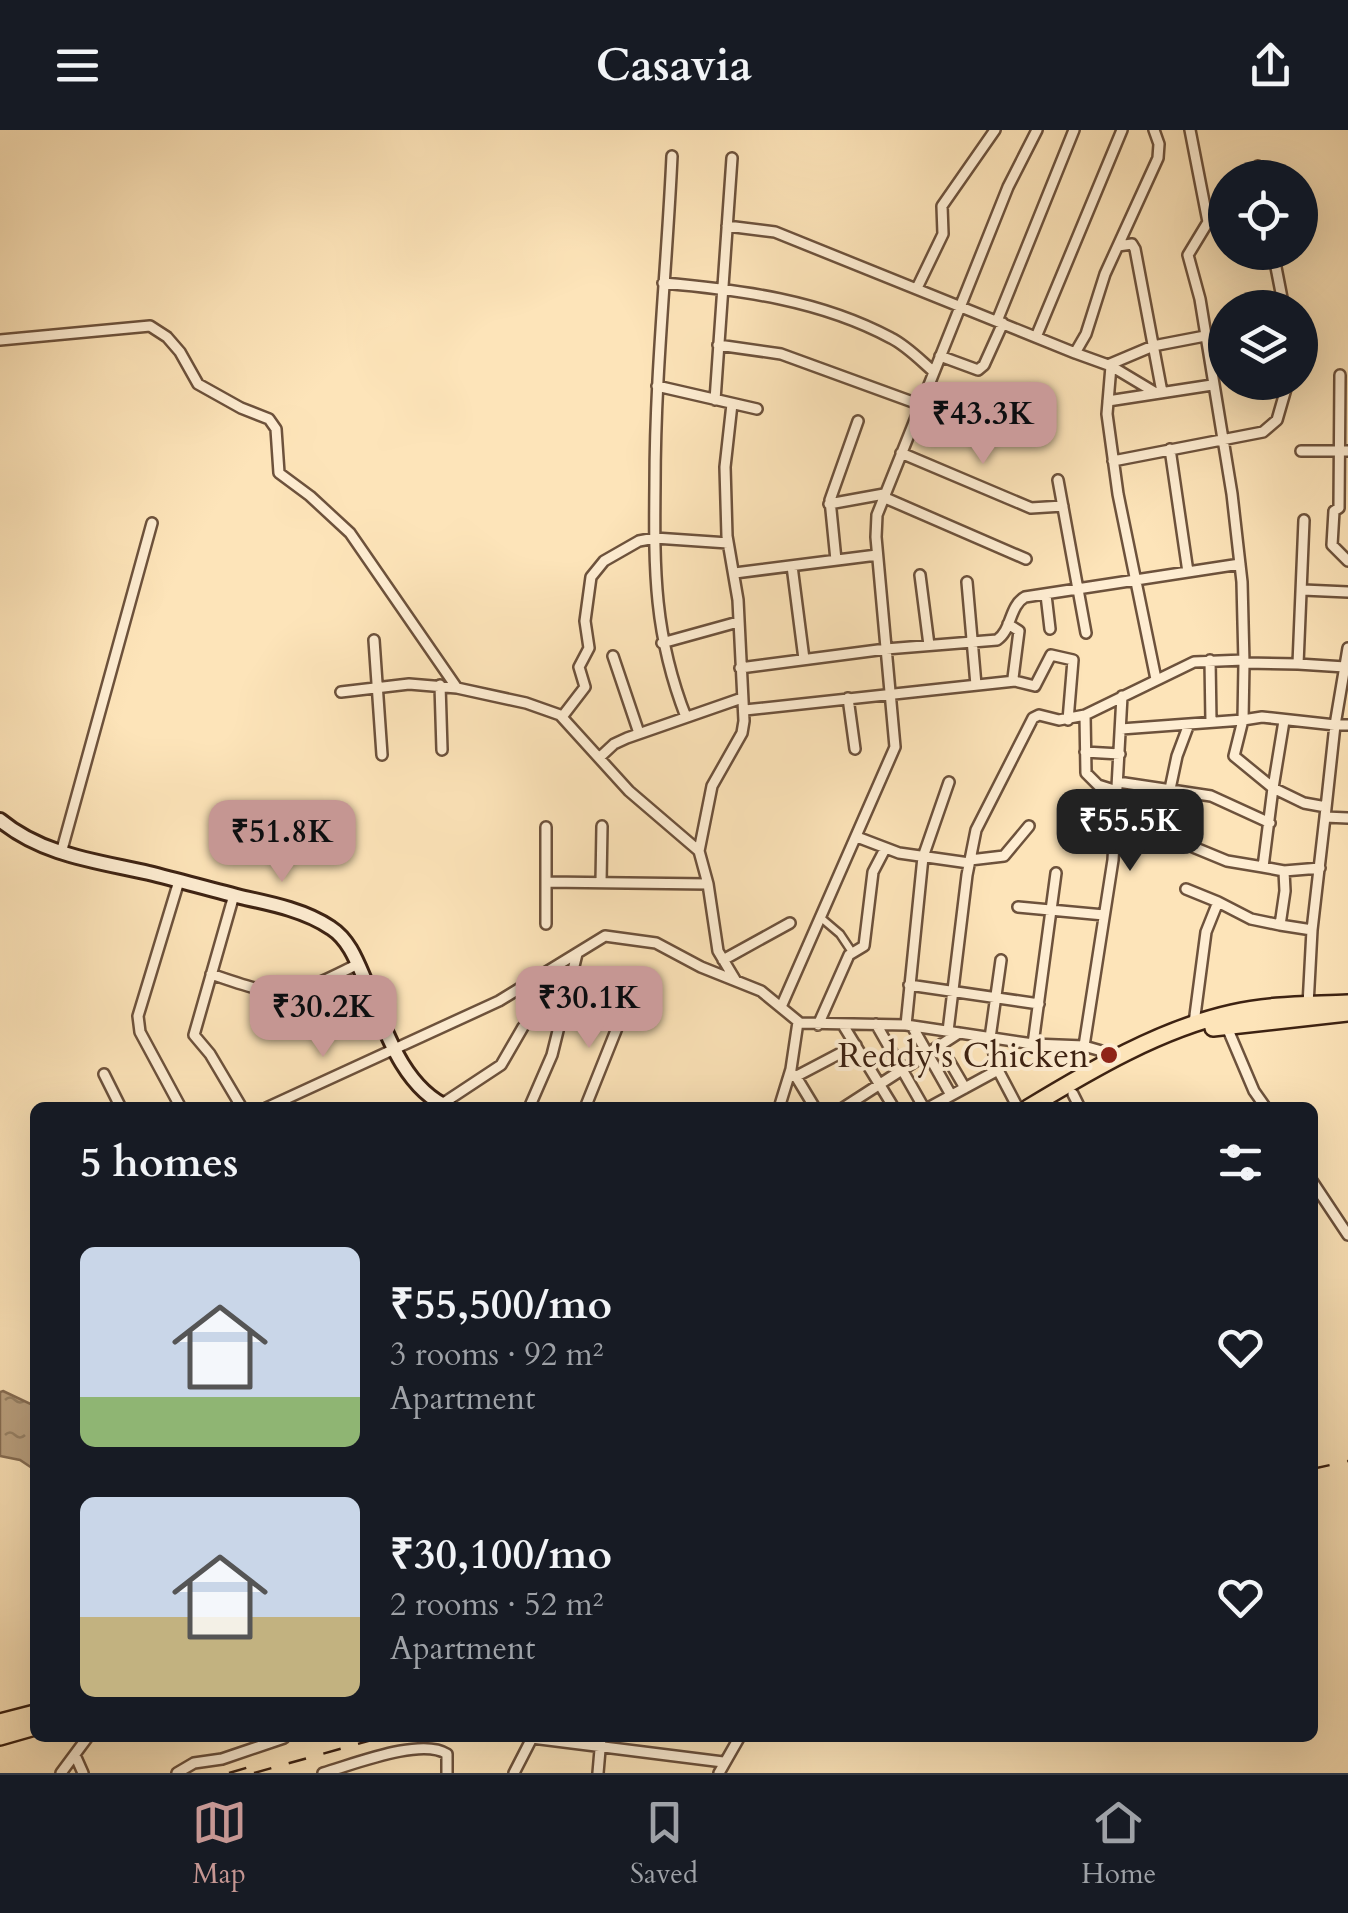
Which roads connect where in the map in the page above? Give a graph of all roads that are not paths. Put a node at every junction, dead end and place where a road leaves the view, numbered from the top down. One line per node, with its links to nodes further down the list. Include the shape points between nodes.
1 (996, 130): 13 (street, via 942,206 944,234)
2 (1038, 130): 14 (street)
3 (1074, 130): 15 (street)
4 (1122, 130): 16 (street)
5 (1154, 130): 10 (street, via 1158,158)
6 (1190, 130): 17 (street, via 1208,222 1188,256)
7 (672, 156): 11 (street)
8 (732, 158): 9 (street)
9 (727, 226): 12 (street); 13 (street, via 776,232)
10 (1118, 246): 20 (street, via 1136,249); 21 (street)
11 (664, 283): 12 (street); 28 (street)
12 (722, 288): 19 (street); 25 (street, via 779,298 863,326 892,338)
13 (916, 288): 14 (street)
14 (960, 306): 15 (street); 22 (street)
15 (1000, 322): 16 (street); 22 (street, via 978,370)
16 (1036, 336): 21 (street)
17 (1205, 336): 20 (street); 23 (street)
18 (0, 340): 90 (street, via 128,326 150,326 167,336 198,384 269,419 276,428 280,474 350,533)
19 (718, 345): 30 (street); 35 (street, via 781,354)
20 (1153, 346): 24 (street); 29 (street)
21 (1075, 353): 24 (street)
22 (940, 356): 25 (street)
23 (1208, 357)
24 (1109, 365): 29 (street); 33 (street)
25 (934, 372): 35 (street)
26 (1340, 375): 42 (street)
27 (1208, 385): 29 (street)
28 (657, 386): 30 (street); 51 (street)
29 (1159, 393): 33 (street)
30 (715, 400): 34 (street)
31 (1215, 400): 39 (street)
32 (1284, 400): 39 (street, via 1269,429)
33 (1108, 401): 44 (street)
34 (732, 404): 36 (street); 52 (street, via 725,467)
35 (921, 404): 38 (street); 43 (street)
36 (757, 410)
37 (858, 422): 47 (street)
38 (972, 424)
39 (1222, 438): 40 (street); 57 (street)
40 (1170, 449): 44 (street); 59 (street)
41 (1301, 451): 42 (street)
42 (1344, 451): 56 (street, via 1332,545)
43 (901, 452): 46 (street); 48 (street, via 1023,505)
44 (1113, 460): 62 (street)
45 (1058, 480): 48 (street)
46 (883, 496): 47 (street); 53 (street, via 876,515); 54 (street)
47 (829, 504): 55 (street)
48 (1063, 506): 64 (street)
49 (1304, 520): 65 (street)
50 (152, 522): 130 (street)
51 (655, 538): 52 (street); 74 (street); 99 (street, via 620,550 595,571 585,621 589,648 579,667 586,686)
52 (728, 544): 60 (street)
53 (877, 554): 55 (street); 76 (street)
54 (1026, 559)
55 (836, 560): 58 (street)
56 (1348, 562)
57 (1240, 564): 59 (street); 81 (street)
58 (792, 566): 60 (street); 79 (street)
59 (1188, 572): 62 (street)
60 (734, 573): 68 (street)
61 (920, 576): 75 (street)
62 (1134, 581): 64 (street); 85 (street)
63 (967, 582): 73 (street)
64 (1078, 590): 67 (street); 71 (street)
65 (1303, 590): 66 (street); 82 (street)
66 (1348, 592)
67 (1046, 595): 69 (street, via 1020,598); 70 (street)
68 (738, 622): 74 (street); 84 (street)
69 (1008, 624): 73 (street, via 1000,638); 86 (street, via 1019,632)
70 (1050, 629)
71 (1086, 633)
72 (374, 640): 89 (street)
73 (971, 642): 75 (street); 88 (street)
74 (662, 643): 98 (street)
75 (929, 645): 76 (street)
76 (886, 648): 79 (street); 92 (street)
77 (1348, 648): 83 (street)
78 (613, 656): 108 (street)
79 (804, 659): 84 (street)
80 (1210, 660): 81 (street); 85 (street); 103 (street)
81 (1244, 662): 82 (street); 101 (street)
82 (1298, 664): 83 (street)
83 (1345, 667): 105 (street)
84 (740, 668): 94 (street)
85 (1156, 679): 93 (street)
86 (1016, 681): 88 (street); 100 (street, via 1035,686 1051,655 1069,657 1074,666)
87 (440, 685): 89 (street); 90 (street); 110 (street)
88 (976, 685): 92 (street)
89 (376, 688): 91 (street); 112 (street)
90 (457, 688): 99 (street)
91 (341, 692)
92 (892, 693): 95 (street); 127 (street, via 895,748)
93 (1122, 696): 97 (street); 107 (street)
94 (742, 698): 96 (street); 98 (street)
95 (848, 698): 96 (street); 109 (street)
96 (744, 710): 129 (street, via 742,733 712,786)
97 (1085, 715): 100 (street); 111 (street)
98 (686, 716): 108 (street)
99 (562, 717): 114 (street)
100 (1068, 720): 132 (street, via 1033,718 976,830)
101 (1244, 720): 102 (street); 103 (street); 117 (street, via 1234,756)
102 (1284, 721): 105 (street); 117 (street)
103 (1211, 722): 104 (street)
104 (1189, 724): 107 (street); 118 (street)
105 (1335, 725): 106 (street); 119 (street)
106 (1348, 725)
107 (1122, 729): 113 (street)
108 (639, 733): 114 (street)
109 (854, 749)
110 (442, 750)
111 (1086, 752): 113 (street); 116 (street, via 1088,776 1102,787)
112 (382, 754)
113 (1120, 754): 116 (street)
114 (599, 758): 129 (street)
115 (949, 782): 131 (street)
116 (1117, 786): 118 (street); 126 (street)
117 (1273, 788): 119 (street); 122 (street)
118 (1170, 789): 122 (street, via 1211,796)
119 (1326, 812): 120 (street); 134 (street)
120 (1348, 818)
121 (0, 820): 130 (main road)
122 (1270, 823): 133 (street)
123 (602, 826): 139 (street)
124 (1028, 826): 132 (street, via 1004,856)
125 (546, 827): 138 (street)
126 (1114, 832): 133 (street, via 1159,833 1227,862); 146 (street)
127 (857, 837): 128 (street); 147 (street)
128 (885, 849): 131 (street); 152 (street, via 873,872 864,946)
129 (699, 851): 140 (street)
130 (61, 853): 137 (main road)
131 (923, 857): 132 (street); 159 (street)
132 (969, 861): 160 (street)
133 (1263, 867): 136 (street)
134 (1320, 868): 136 (street); 151 (street)
135 (1056, 872): 145 (street)
136 (1284, 872): 150 (street)
137 (180, 880): 142 (main road); 196 (street, via 138,1016)
138 (546, 882): 139 (street); 149 (street)
139 (601, 882): 140 (street)
140 (708, 884): 154 (street)
141 (1186, 889): 143 (street)
142 (234, 895): 156 (main road, via 333,929); 157 (street)
143 (1218, 902): 150 (street); 169 (street, via 1206,932)
144 (1018, 907): 145 (street)
145 (1052, 910): 146 (street); 163 (street)
146 (1104, 916): 181 (street)
147 (820, 917): 152 (street); 165 (street)
148 (790, 923): 154 (street)
149 (546, 924)
150 (1280, 925): 151 (street)
151 (1312, 930): 164 (street)
152 (852, 952): 171 (street)
153 (577, 954): 158 (street, via 605,936 648,941); 166 (street); 183 (street, via 499,1001)
154 (723, 960): 158 (street)
155 (1002, 960): 161 (street)
156 (358, 964): 157 (street, via 310,989 286,993); 183 (main road)
157 (211, 974): 197 (street, via 195,1040)
158 (736, 981): 165 (street)
159 (910, 985): 160 (street); 174 (street)
160 (952, 991): 161 (street); 176 (street)
161 (996, 997): 163 (street); 178 (street)
162 (1348, 1003): 164 (highway)
163 (1039, 1004): 179 (street)
164 (1308, 1005): 169 (highway)
165 (782, 1006): 168 (street)
166 (562, 1009): 202 (street); 203 (street, via 617,1028)
167 (1348, 1013): 173 (highway)
168 (798, 1022): 171 (street); 188 (street)
169 (1194, 1023): 185 (highway)
170 (876, 1024): 172 (street); 174 (street); 187 (street)
171 (818, 1025): 172 (street)
172 (843, 1025): 180 (street)
173 (1226, 1025): 194 (highway, via 1178,1037); 212 (street)
174 (909, 1026): 176 (street); 184 (street)
175 (523, 1027): 201 (street, via 501,1066)
176 (948, 1032): 177 (street)
177 (959, 1033): 178 (street); 182 (street)
178 (990, 1038): 179 (street); 186 (street)
179 (1033, 1044): 181 (street)
180 (856, 1045): 188 (street); 190 (street)
181 (1084, 1046): 185 (street)
182 (941, 1047): 184 (street); 191 (street)
183 (396, 1048): 192 (street); 200 (main road)
184 (928, 1056): 187 (street); 193 (street)
185 (1122, 1056): 211 (highway)
186 (998, 1070): 191 (street); 210 (street)
187 (903, 1071): 190 (street); 208 (street)
188 (793, 1073): 204 (street); 205 (street)
189 (104, 1074): 195 (street)
190 (880, 1085): 206 (street); 207 (street)
191 (965, 1088): 193 (street)
192 (295, 1094): 198 (street); 199 (street)
193 (951, 1095): 209 (street)
194 (1077, 1101)
195 (118, 1102)
196 (178, 1102)
197 (238, 1102)
198 (278, 1102)
199 (299, 1102)
200 (434, 1102)
201 (442, 1102)
202 (533, 1102)
203 (587, 1102)
204 (782, 1102)
205 (811, 1102)
206 (853, 1102)
207 (890, 1102)
208 (922, 1102)
209 (938, 1102)
210 (1015, 1102)
211 (1039, 1102)
212 (1262, 1102)
213 (1318, 1190): 214 (street)
214 (1348, 1235)
215 (30, 1714): 216 (highway)
216 (0, 1722)
217 (30, 1728): 218 (highway)
218 (0, 1737)
219 (84, 1742): 226 (street)
220 (272, 1742): 230 (street)
221 (530, 1742): 233 (street)
222 (601, 1742): 225 (street); 234 (street)
223 (654, 1742): 225 (street)
224 (736, 1742): 227 (street)
225 (654, 1753): 227 (street)
226 (74, 1755): 228 (street); 229 (street)
227 (724, 1762): 235 (street)
228 (62, 1773)
229 (83, 1773)
230 (177, 1773)
231 (323, 1773): 232 (street, via 436,1749 447,1754)
232 (447, 1773)
233 (514, 1773)
234 (598, 1773)
235 (718, 1773)

